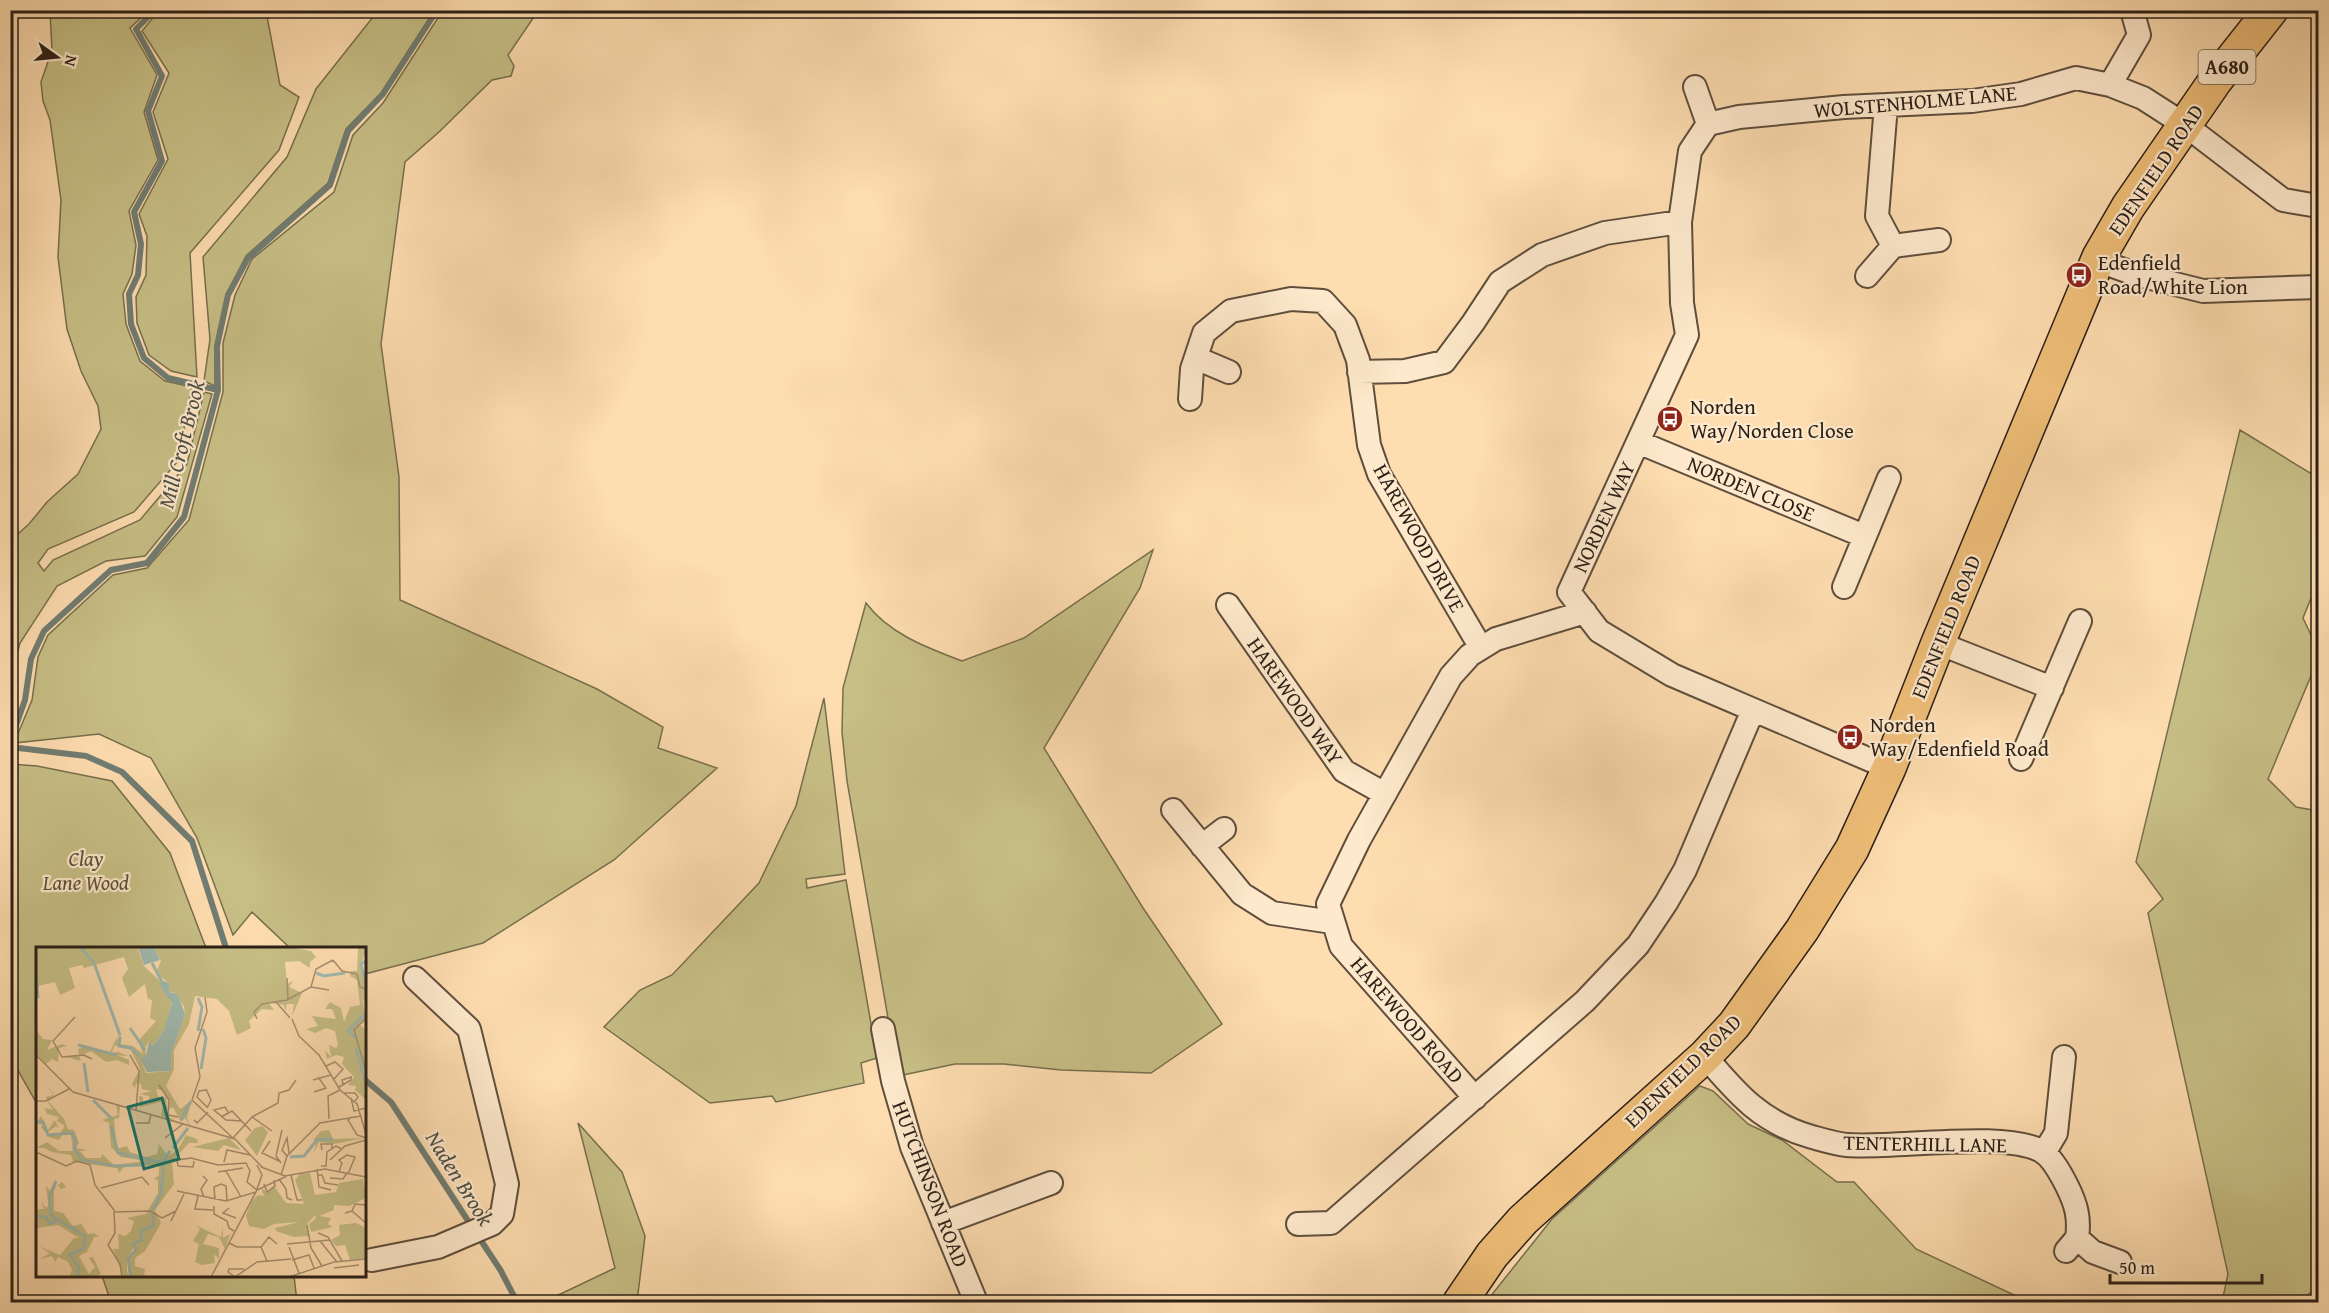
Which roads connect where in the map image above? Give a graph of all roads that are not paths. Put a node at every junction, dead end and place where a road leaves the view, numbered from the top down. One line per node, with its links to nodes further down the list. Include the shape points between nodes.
1 (2132, 10): 3 (street, via 2139,35)
2 (2271, 10): 7 (main road, EDENFIELD ROAD / A680)
3 (2110, 85): 5 (street, WOLSTENHOLME LANE, via 2076,78 2021,94 1982,100); 7 (street, WOLSTENHOLME LANE, via 2143,98)
4 (1695, 87): 6 (street)
5 (1886, 105): 6 (street, WOLSTENHOLME LANE, via 1739,117); 11 (street, via 1877,216)
6 (1708, 124): 9 (street, NORDEN WAY, via 1690,151)
7 (2185, 125): 8 (street, WOLSTENHOLME LANE, via 2283,200); 12 (main road, EDENFIELD ROAD / A680)
8 (2319, 206)
9 (1680, 222): 17 (street, via 1605,233 1542,255 1500,282 1444,362 1405,371); 19 (street, NORDEN WAY, via 1682,303 1687,335)
10 (1939, 240): 11 (street)
11 (1893, 246): 13 (street)
12 (2099, 257): 14 (street, via 2135,274 2203,291); 26 (main road, EDENFIELD ROAD / A680)
13 (1867, 276)
14 (2319, 287)
15 (1196, 358): 16 (street); 17 (street, HAREWOOD DRIVE, via 1204,333 1231,311 1291,299 1323,301 1345,325); 18 (street, HAREWOOD DRIVE)
16 (1229, 372)
17 (1359, 372): 27 (street, HAREWOOD DRIVE, via 1369,445 1379,474)
18 (1190, 399)
19 (1638, 442): 21 (street, NORDEN CLOSE); 23 (street, NORDEN WAY, via 1569,591)
20 (1889, 478): 21 (street)
21 (1864, 536): 22 (street)
22 (1844, 587)
23 (1585, 612): 27 (street, HAREWOOD ROAD, via 1496,639); 29 (street, NORDEN WAY, via 1599,631 1672,675)
24 (1241, 613): 32 (street, HAREWOOD WAY, via 1344,771)
25 (2080, 621): 28 (street)
26 (1938, 643): 28 (street); 31 (main road, EDENFIELD ROAD / A680)
27 (1481, 648): 32 (street, HAREWOOD ROAD, via 1451,676)
28 (2052, 688): 30 (street)
29 (1753, 710): 31 (street, NORDEN WAY); 41 (street, HAREWOOD ROAD, via 1685,870 1638,945 1586,1001)
30 (2021, 759)
31 (1889, 768): 39 (main road, EDENFIELD ROAD / A680, via 1852,849 1802,930 1753,1001)
32 (1385, 794): 36 (street, HAREWOOD ROAD, via 1328,904)
33 (1173, 810): 35 (street)
34 (1224, 829): 35 (street)
35 (1202, 846): 36 (street, via 1242,894 1272,913)
36 (1332, 922): 41 (street, HAREWOOD ROAD, via 1341,945)
37 (415, 978): 46 (street, via 469,1029 507,1184 497,1219 469,1236 438,1247)
38 (883, 1029): 44 (street, HUTCHINSON ROAD, via 912,1147)
39 (1705, 1056): 42 (street, TENTERHILL LANE, via 1739,1096 1762,1115 1811,1137 1846,1145 2006,1143); 49 (main road, EDENFIELD ROAD / A680, via 1523,1220 1492,1255)
40 (2064, 1058): 42 (street, via 2056,1133)
41 (1474, 1098): 45 (street, via 1331,1223)
42 (2044, 1153): 47 (street, via 2076,1204 2079,1223 2072,1244)
43 (1051, 1182): 44 (street)
44 (943, 1222): 48 (street, HUTCHINSON ROAD)
45 (1298, 1224)
46 (372, 1260)
47 (2120, 1262)
48 (976, 1302)
49 (1460, 1302)

